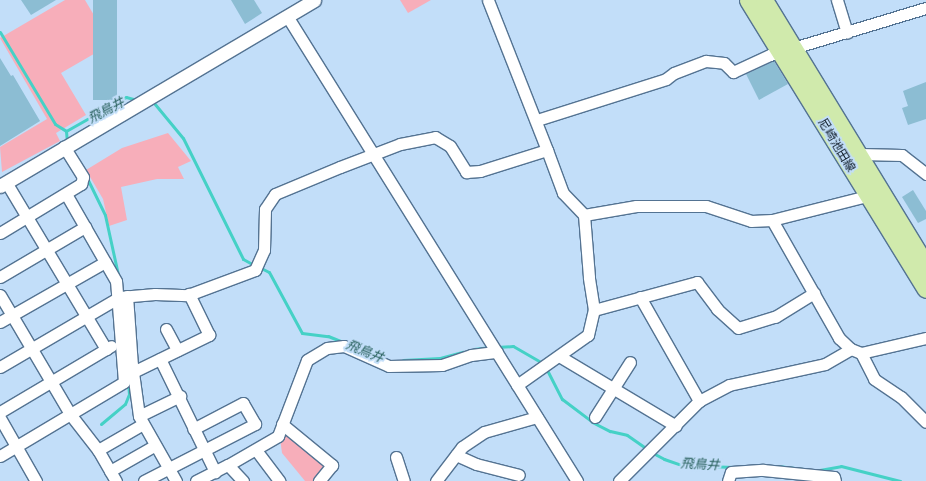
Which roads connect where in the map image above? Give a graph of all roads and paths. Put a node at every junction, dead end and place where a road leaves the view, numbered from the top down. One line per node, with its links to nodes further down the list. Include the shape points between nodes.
1 (314, 0): 7 (street)
2 (488, 0): 10 (street)
3 (748, 0): 9 (main road, 尼崎池田線)
4 (764, 0): 9 (main road, 尼崎池田線)
5 (837, 0): 8 (street)
6 (926, 8): 8 (street)
7 (287, 16): 11 (street); 13 (street)
8 (847, 32): 9 (street)
9 (788, 50): 10 (street, via 733,72 724,63 706,61 674,73 666,79); 14 (main road, 尼崎池田線); 18 (main road, 尼崎池田線)
10 (537, 120): 12 (street)
11 (64, 147): 16 (street); 17 (street, via 83,177 81,184)
12 (547, 150): 13 (street, via 480,171 466,172 450,146 435,137 400,144); 19 (street, via 562,193)
13 (374, 154): 31 (street, via 275,194 265,209 264,250 255,270); 47 (street)
14 (860, 154): 15 (street, via 902,155); 26 (main road, 尼崎池田線)
15 (926, 174)
16 (3, 184): 20 (street)
17 (66, 194): 20 (street); 22 (street)
18 (867, 196): 21 (street); 29 (main road, 尼崎池田線)
19 (584, 215): 21 (street, via 636,206 706,206 751,221); 36 (street)
20 (28, 216): 23 (street); 24 (street)
21 (772, 220): 30 (street)
22 (85, 227): 24 (street); 25 (street)
23 (0, 233)
24 (48, 249): 27 (street); 28 (street)
25 (105, 262): 28 (street); 35 (street, via 116,281)
26 (926, 265)
27 (0, 277)
28 (68, 282): 37 (street); 38 (street)
29 (926, 289)
30 (814, 293): 34 (street, via 775,317 738,328 717,309 698,282); 46 (street, via 839,338)
31 (189, 294): 33 (street); 45 (street, via 209,335)
32 (0, 295): 37 (street)
33 (127, 296): 35 (street); 52 (street)
34 (640, 297): 36 (street); 57 (street)
35 (116, 299): 38 (street); 42 (street)
36 (594, 310): 48 (street, via 588,335)
37 (12, 316): 39 (street); 43 (street)
38 (88, 316): 43 (street); 44 (street)
39 (0, 322)
40 (166, 328): 45 (street)
41 (926, 338): 46 (street)
42 (121, 341): 44 (street); 59 (street, via 124,382)
43 (32, 348): 51 (street); 53 (street)
44 (106, 349): 53 (street)
45 (178, 350): 49 (street)
46 (856, 351): 57 (street, via 825,364 729,385); 64 (street, via 874,379 901,397)
47 (497, 352): 54 (street); 65 (street, via 471,356 442,365 389,366 344,346 327,348 307,360)
48 (559, 356): 54 (street); 55 (street)
49 (160, 359): 52 (street); 56 (street)
50 (630, 362): 55 (street)
51 (0, 367)
52 (133, 372): 63 (street)
53 (52, 381): 58 (street); 59 (street)
54 (518, 385): 60 (street)
55 (613, 388): 61 (street); 66 (street)
56 (180, 396): 63 (street); 67 (street, via 181,404)
57 (699, 401): 66 (street)
58 (0, 412)
59 (70, 414): 68 (street); 70 (street)
60 (537, 417): 73 (street, via 484,432); 90 (street)
61 (595, 417)
62 (0, 418): 68 (street)
63 (141, 420): 69 (street); 70 (street)
64 (926, 422)
65 (282, 424): 72 (street, via 278,436); 87 (street, via 332,465)
66 (676, 426): 91 (street)
67 (193, 429): 71 (street); 71 (street, via 243,403 255,424)
68 (16, 446): 74 (street); 81 (street)
69 (154, 446): 77 (street); 80 (street)
70 (98, 450): 80 (street)
71 (204, 450): 77 (street); 78 (street)
72 (256, 450): 76 (street); 86 (street)
73 (456, 455): 79 (street, via 476,464); 89 (street)
74 (0, 456)
75 (396, 456): 88 (street)
76 (228, 465): 78 (street); 85 (street)
77 (168, 467): 82 (street); 83 (street)
78 (215, 472): 84 (street)
79 (519, 475)
80 (113, 476)
81 (36, 481)
82 (144, 481)
83 (176, 481)
84 (196, 481)
85 (244, 481)
86 (279, 481)
87 (319, 481)
88 (404, 481)
89 (436, 481)
90 (577, 481)
91 (619, 481)
92 (728, 481): 93 (street, via 731,472 763,470 834,477)
93 (835, 481)

